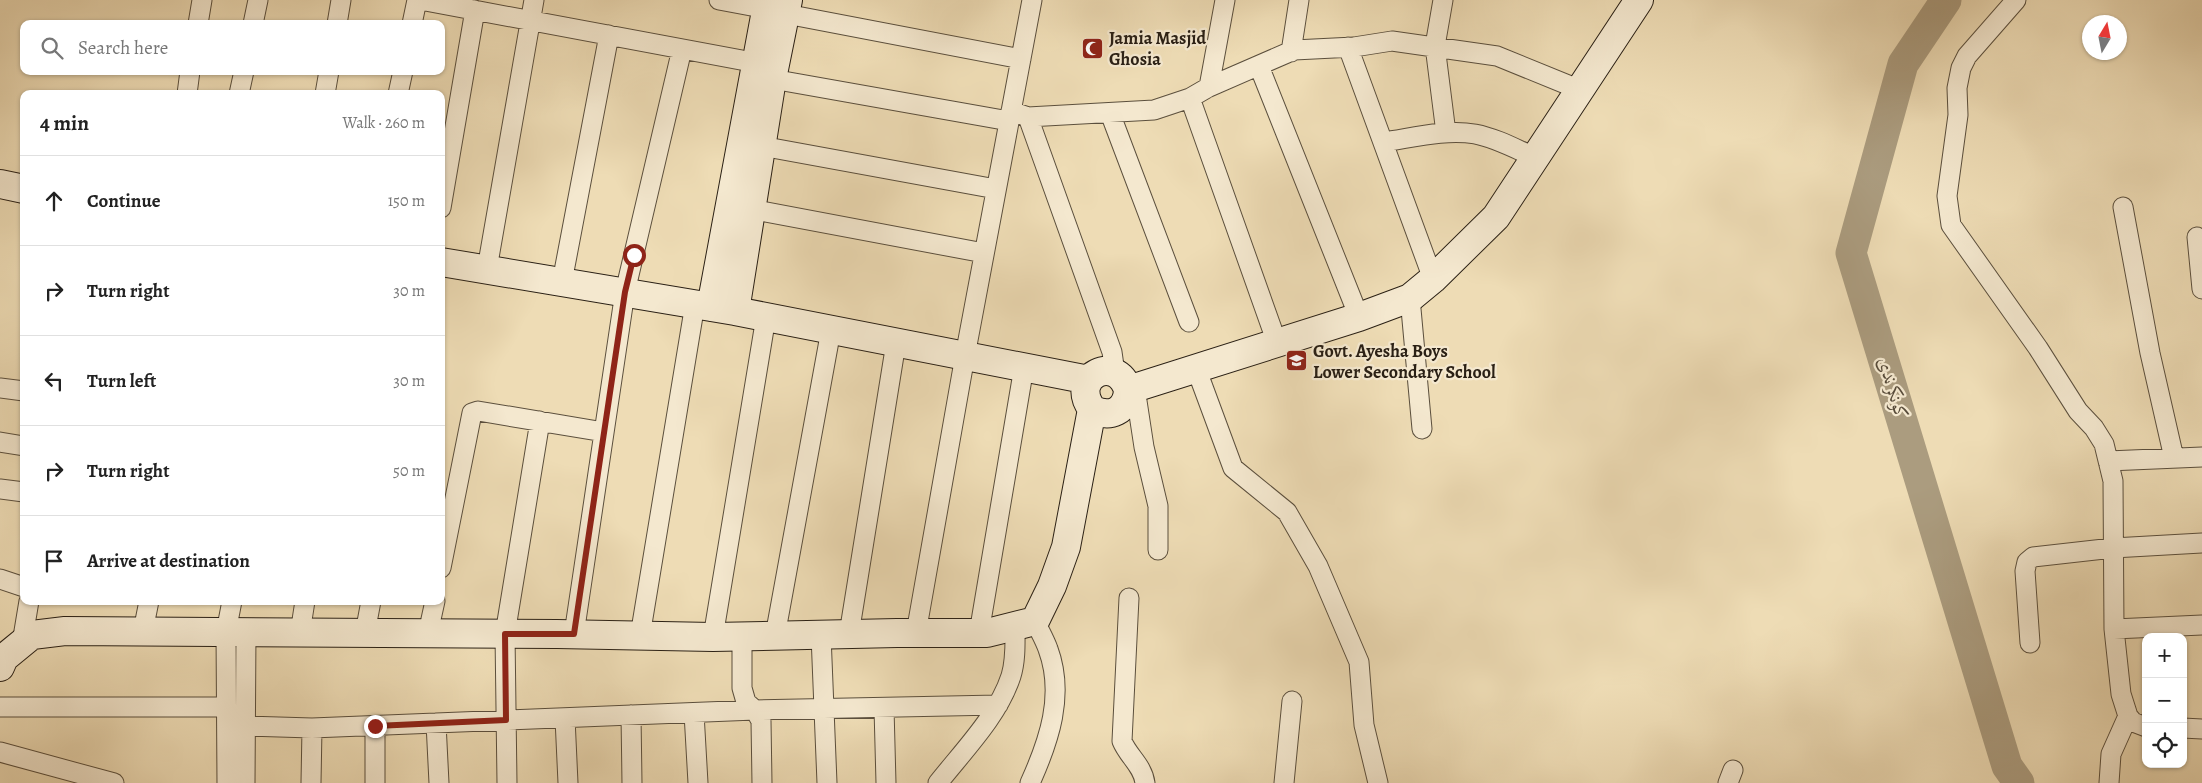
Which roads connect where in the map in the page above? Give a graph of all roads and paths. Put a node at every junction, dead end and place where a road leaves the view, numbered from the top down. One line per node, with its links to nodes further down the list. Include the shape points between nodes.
1 (202, 0): 15 (street)
2 (258, 0): 16 (street)
3 (341, 0): 17 (street)
4 (419, 0): 14 (street); 18 (street)
5 (534, 0): 19 (street)
6 (719, 0): 13 (street)
7 (1032, 0): 25 (street)
8 (1225, 0): 32 (street)
9 (1299, 0): 24 (street)
10 (1443, 0): 21 (street)
11 (1639, 0): 37 (street)
12 (2016, 0): 82 (street, via 1972,50 1961,68 1947,196 1951,225 2078,411 2094,428 2104,444)
13 (777, 6): 25 (street); 27 (street)
14 (476, 10): 19 (street); 46 (street)
15 (199, 20)
16 (254, 20)
17 (338, 20)
18 (413, 20)
19 (530, 21): 20 (street); 54 (street)
20 (609, 36): 23 (street); 56 (street)
21 (1435, 46): 22 (street, via 1392,41); 37 (street, via 1498,56); 41 (street)
22 (1348, 47): 24 (street); 42 (street)
23 (682, 49): 27 (street); 58 (street)
24 (1291, 52): 26 (street)
25 (1021, 59): 40 (street)
26 (1259, 66): 32 (street); 62 (street)
27 (767, 69): 40 (street); 43 (street); 60 (street)
28 (189, 75): 33 (street)
29 (243, 75): 34 (street)
30 (328, 75): 35 (street)
31 (402, 75): 36 (street)
32 (1209, 87): 38 (street)
33 (188, 90)
34 (240, 90)
35 (326, 90)
36 (399, 90)
37 (1578, 90): 44 (street)
38 (1190, 98): 39 (street, via 1154,110); 66 (street)
39 (1110, 113): 40 (street); 63 (street)
40 (1016, 116): 48 (street); 71 (street)
41 (1446, 133): 42 (street); 44 (street, via 1474,134)
42 (1383, 142): 55 (street)
43 (760, 146): 48 (street); 50 (street)
44 (1536, 158): 55 (street, via 1496,217)
45 (0, 184): 47 (street)
46 (445, 185)
47 (20, 188)
48 (996, 189): 52 (street)
49 (2123, 207): 81 (street, via 2150,353)
50 (750, 209): 52 (street); 60 (street)
51 (2197, 238): 57 (street)
52 (984, 253): 67 (street)
53 (445, 263): 54 (street)
54 (487, 269): 56 (street)
55 (1433, 279): 59 (street)
56 (562, 282): 58 (street)
57 (2202, 289)
58 (625, 292): 60 (street); 77 (street)
59 (1410, 298): 62 (street); 76 (street)
60 (714, 307): 61 (street); 112 (street)
61 (766, 317): 64 (street); 114 (street)
62 (1359, 317): 66 (street)
63 (1190, 322)
64 (831, 330): 65 (street); 113 (street)
65 (896, 342): 67 (street); 110 (street)
66 (1277, 343): 69 (street)
67 (965, 356): 68 (street); 106 (street)
68 (1024, 367): 70 (street); 107 (street)
69 (1196, 368): 71 (street); 155 (street, via 1233,468 1287,512 1318,566 1359,662 1364,725)
70 (1089, 380): 71 (street, via 1100,372); 74 (street, via 1085,394)
71 (1126, 384): 74 (street, via 1124,404 1114,413 1099,413); 88 (street, via 1158,506)
72 (0, 388): 73 (street)
73 (20, 390)
74 (1092, 409): 98 (street, via 1066,547 1052,586)
75 (540, 421): 77 (street); 86 (street, via 478,411 472,413); 108 (street)
76 (1422, 429)
77 (604, 432): 109 (street)
78 (0, 442): 79 (street)
79 (20, 445)
80 (2202, 457): 81 (street)
81 (2174, 458): 82 (street)
82 (2108, 461): 87 (street, via 2113,481)
83 (0, 489): 84 (street)
84 (20, 492)
85 (2202, 542): 87 (street)
86 (445, 548)
87 (2114, 548): 100 (street); 116 (street, via 2033,557 2027,562)
88 (1158, 550)
89 (0, 579): 90 (street)
90 (20, 586)
91 (1129, 598): 153 (street, via 1122,741 1138,764)
92 (27, 605): 117 (street)
93 (148, 605): 101 (street)
94 (233, 605): 102 (street)
95 (304, 605): 103 (street)
96 (370, 605): 104 (street)
97 (434, 605): 105 (street)
98 (1025, 624): 107 (street); 119 (street, via 1012,675); 138 (street, via 1048,650 1056,689 1054,715)
99 (2202, 625): 100 (street)
100 (2114, 628): 127 (street, via 2121,694)
101 (144, 632): 102 (street); 117 (street, via 65,631 32,635)
102 (236, 632): 103 (street); 121 (street); 132 (street)
103 (300, 633): 104 (street)
104 (365, 633): 105 (street)
105 (428, 633): 108 (street)
106 (916, 633): 107 (street); 110 (street)
107 (979, 633)
108 (505, 634): 109 (street); 129 (street)
109 (574, 634): 112 (street)
110 (849, 634): 111 (street)
111 (821, 635): 113 (street); 123 (street)
112 (640, 636): 114 (street)
113 (775, 636): 115 (street)
114 (713, 637): 115 (street)
115 (742, 637): 124 (street, via 742,688 746,702)
116 (2030, 643)
117 (7, 657)
118 (1292, 701): 154 (street)
119 (998, 705): 122 (street); 152 (street)
120 (0, 707): 121 (street)
121 (227, 707): 140 (street)
122 (884, 708): 123 (street); 151 (street)
123 (824, 709): 124 (street); 150 (street)
124 (755, 710): 125 (street); 149 (street, via 762,721)
125 (694, 713): 126 (street); 148 (street)
126 (630, 715): 128 (street); 147 (street)
127 (2128, 716): 131 (street); 156 (street, via 2112,754)
128 (565, 718): 129 (street); 146 (street)
129 (506, 720): 130 (street); 145 (street)
130 (436, 723): 133 (street); 144 (street)
131 (2142, 725)
132 (246, 726): 134 (street); 141 (street)
133 (375, 726): 134 (street); 143 (street)
134 (312, 728): 142 (street)
135 (2187, 728): 136 (street)
136 (2202, 729)
137 (0, 752): 139 (street)
138 (1031, 782)
139 (114, 783)
140 (227, 783)
141 (245, 783)
142 (311, 783)
143 (376, 783)
144 (439, 783)
145 (507, 783)
146 (568, 783)
147 (632, 783)
148 (698, 783)
149 (762, 783)
150 (827, 783)
151 (886, 783)
152 (938, 783)
153 (1145, 783)
154 (1284, 783)
155 (1378, 783)
156 (2109, 783)

